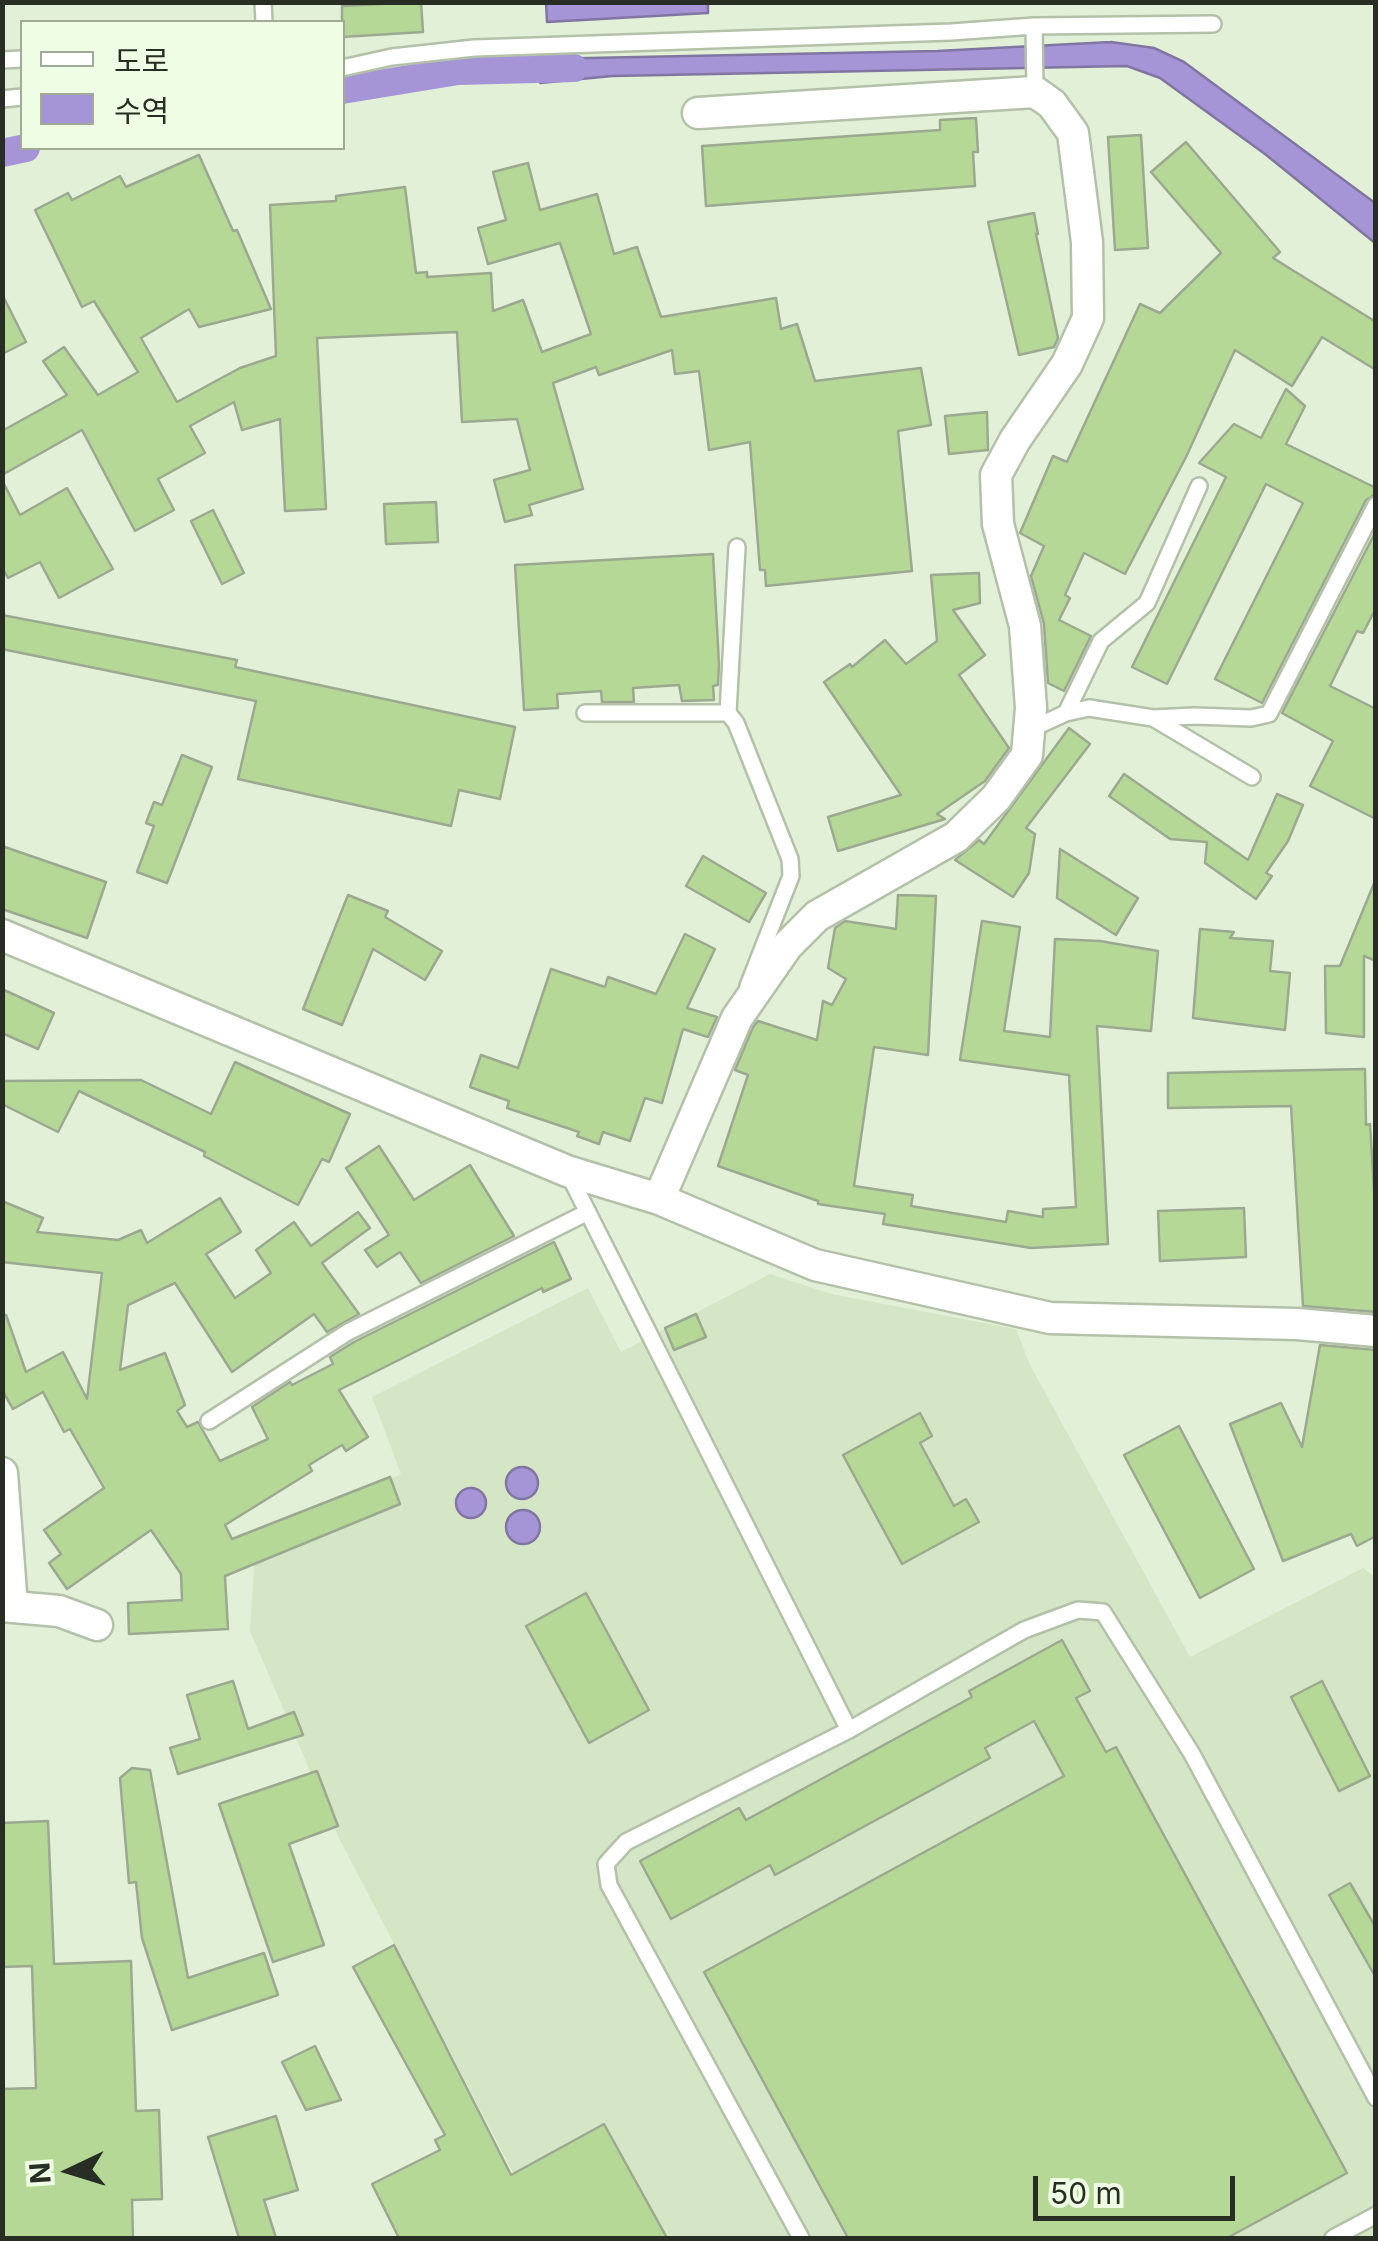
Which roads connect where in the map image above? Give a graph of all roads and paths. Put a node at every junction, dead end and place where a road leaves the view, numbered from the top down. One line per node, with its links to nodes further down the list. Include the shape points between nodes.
1 (1213, 24): 2 (lane)
2 (1034, 33): 3 (lane, via 474,48); 4 (lane)
3 (345, 67)
4 (1035, 82): 5 (street); 13 (street, via 1072,133 1087,242 1088,318 1067,364 996,475 998,524 1024,626)
5 (698, 113)
6 (1200, 486): 11 (lane, via 1146,603 1101,641)
7 (1376, 505): 12 (lane, via 1269,714)
8 (737, 547): 10 (lane)
9 (584, 713): 10 (lane)
10 (728, 713): 16 (lane, via 790,860 790,876)
11 (1066, 714): 12 (lane, via 1090,708); 13 (lane)
12 (1153, 718): 14 (lane)
13 (1029, 730): 16 (street, via 1027,755 996,798 956,837 817,916 787,946)
14 (1252, 777)
15 (2, 936): 17 (street)
16 (737, 1018): 18 (street)
17 (567, 1171): 18 (street); 19 (lane)
18 (659, 1199): 20 (street, via 816,1265 1050,1318)
19 (588, 1212): 21 (lane, via 348,1332); 25 (lane)
20 (1376, 1331)
21 (209, 1422)
22 (2, 1473): 23 (street)
23 (7, 1606): 24 (street, via 59,1611)
24 (97, 1625)
25 (849, 1730): 26 (lane, via 1024,1630 1078,1610 1103,1612 1192,1754); 28 (lane, via 626,1842 606,1864 609,1885)
26 (1376, 2098)
27 (1376, 2215): 29 (lane)
28 (801, 2238)
29 (1332, 2238)

